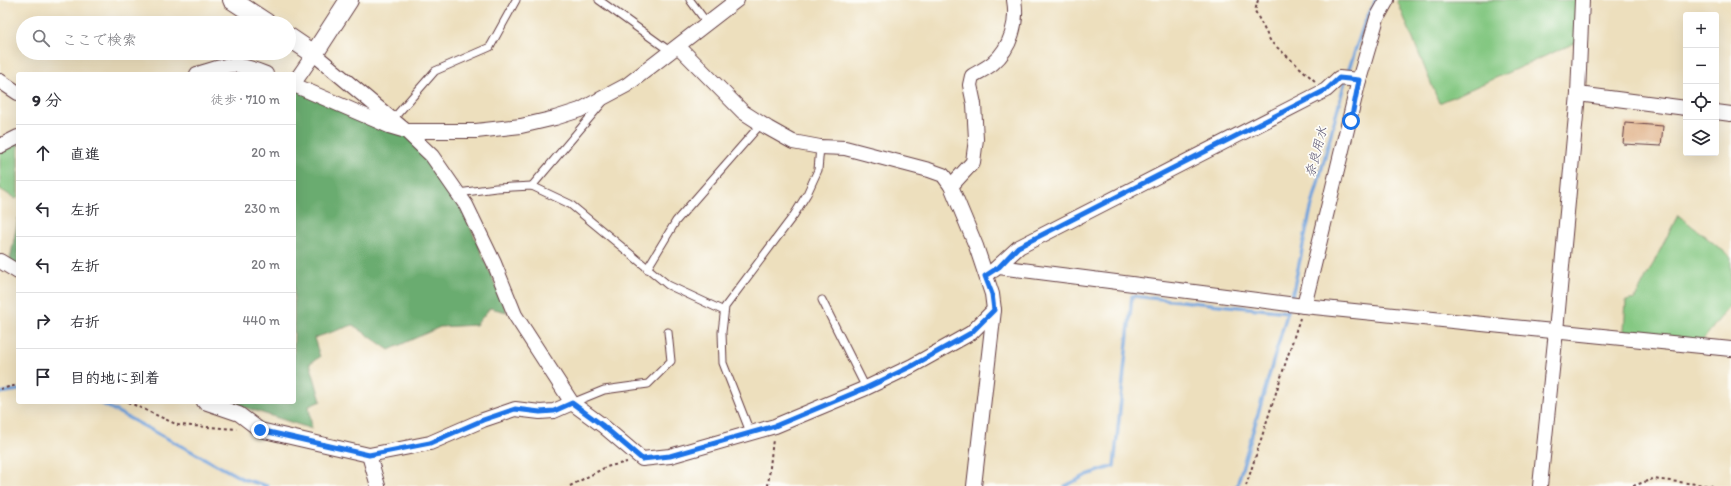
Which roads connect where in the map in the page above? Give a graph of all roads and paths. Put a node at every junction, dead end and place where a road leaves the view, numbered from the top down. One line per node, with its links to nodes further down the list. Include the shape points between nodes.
1 (232, 0): 11 (street)
2 (348, 0): 15 (street)
3 (516, 0): 29 (lane, via 490,47 435,71)
4 (599, 0): 14 (lane)
5 (690, 0): 12 (lane)
6 (737, 0): 12 (street)
7 (1014, 0): 36 (street, via 1016,12 1006,49 993,63 972,76 970,85 976,139 973,162)
8 (1258, 0): 22 (path, via 1256,11 1271,42)
9 (1387, 0): 18 (street)
10 (1582, 0): 24 (street)
11 (256, 16)
12 (707, 23): 14 (street)
13 (296, 42): 15 (street)
14 (675, 49): 25 (street, via 627,86); 30 (street, via 743,112)
15 (314, 54): 20 (street); 29 (street)
16 (204, 72): 17 (street, via 235,65)
17 (261, 72)
18 (1350, 79): 22 (street); 44 (street)
19 (0, 81): 23 (street)
20 (296, 81)
21 (296, 85): 31 (street)
22 (1326, 90): 39 (street, via 1018,247)
23 (16, 92)
24 (1578, 94): 26 (street); 47 (street)
25 (607, 97): 31 (street, via 580,110 521,126 476,131); 35 (lane)
26 (1683, 108)
27 (1719, 112): 28 (street)
28 (1731, 114)
29 (393, 119): 31 (street)
30 (761, 124): 34 (street, via 793,142); 40 (lane, via 676,221)
31 (406, 131): 37 (street, via 432,156)
32 (16, 137): 33 (street)
33 (0, 146)
34 (820, 147): 36 (street, via 845,148 929,170 943,175); 46 (lane, via 818,170 807,194)
35 (532, 186): 37 (lane); 40 (lane, via 570,204)
36 (951, 186): 42 (street, via 976,246)
37 (458, 193): 53 (street, via 466,205 516,315)
38 (0, 261): 41 (street)
39 (999, 267): 42 (street); 44 (street)
40 (647, 269): 46 (lane, via 668,285)
41 (16, 271)
42 (985, 276): 45 (street, via 992,294)
43 (822, 300): 51 (lane)
44 (1304, 306): 47 (street); 65 (path)
45 (994, 310): 51 (street, via 971,333); 64 (street)
46 (724, 311): 58 (lane, via 722,362)
47 (1556, 331): 49 (street); 66 (street)
48 (668, 332): 53 (lane, via 671,361 648,384 604,390)
49 (1731, 349)
50 (16, 385): 52 (path)
51 (866, 388): 56 (street)
52 (0, 389)
53 (572, 403): 59 (street, via 554,411 515,409 430,443); 60 (street)
54 (132, 404): 57 (path, via 178,425)
55 (210, 404): 59 (street, via 239,414 260,430)
56 (775, 426): 58 (street); 63 (path)
57 (238, 429)
58 (750, 432): 60 (street, via 670,456)
59 (369, 455): 61 (street)
60 (642, 459): 62 (path, via 606,467)
61 (378, 486)
62 (570, 486)
63 (768, 486)
64 (974, 486)
65 (1246, 486)
66 (1540, 486)
67 (1634, 486): 68 (path, via 1653,479)
68 (1713, 486)

